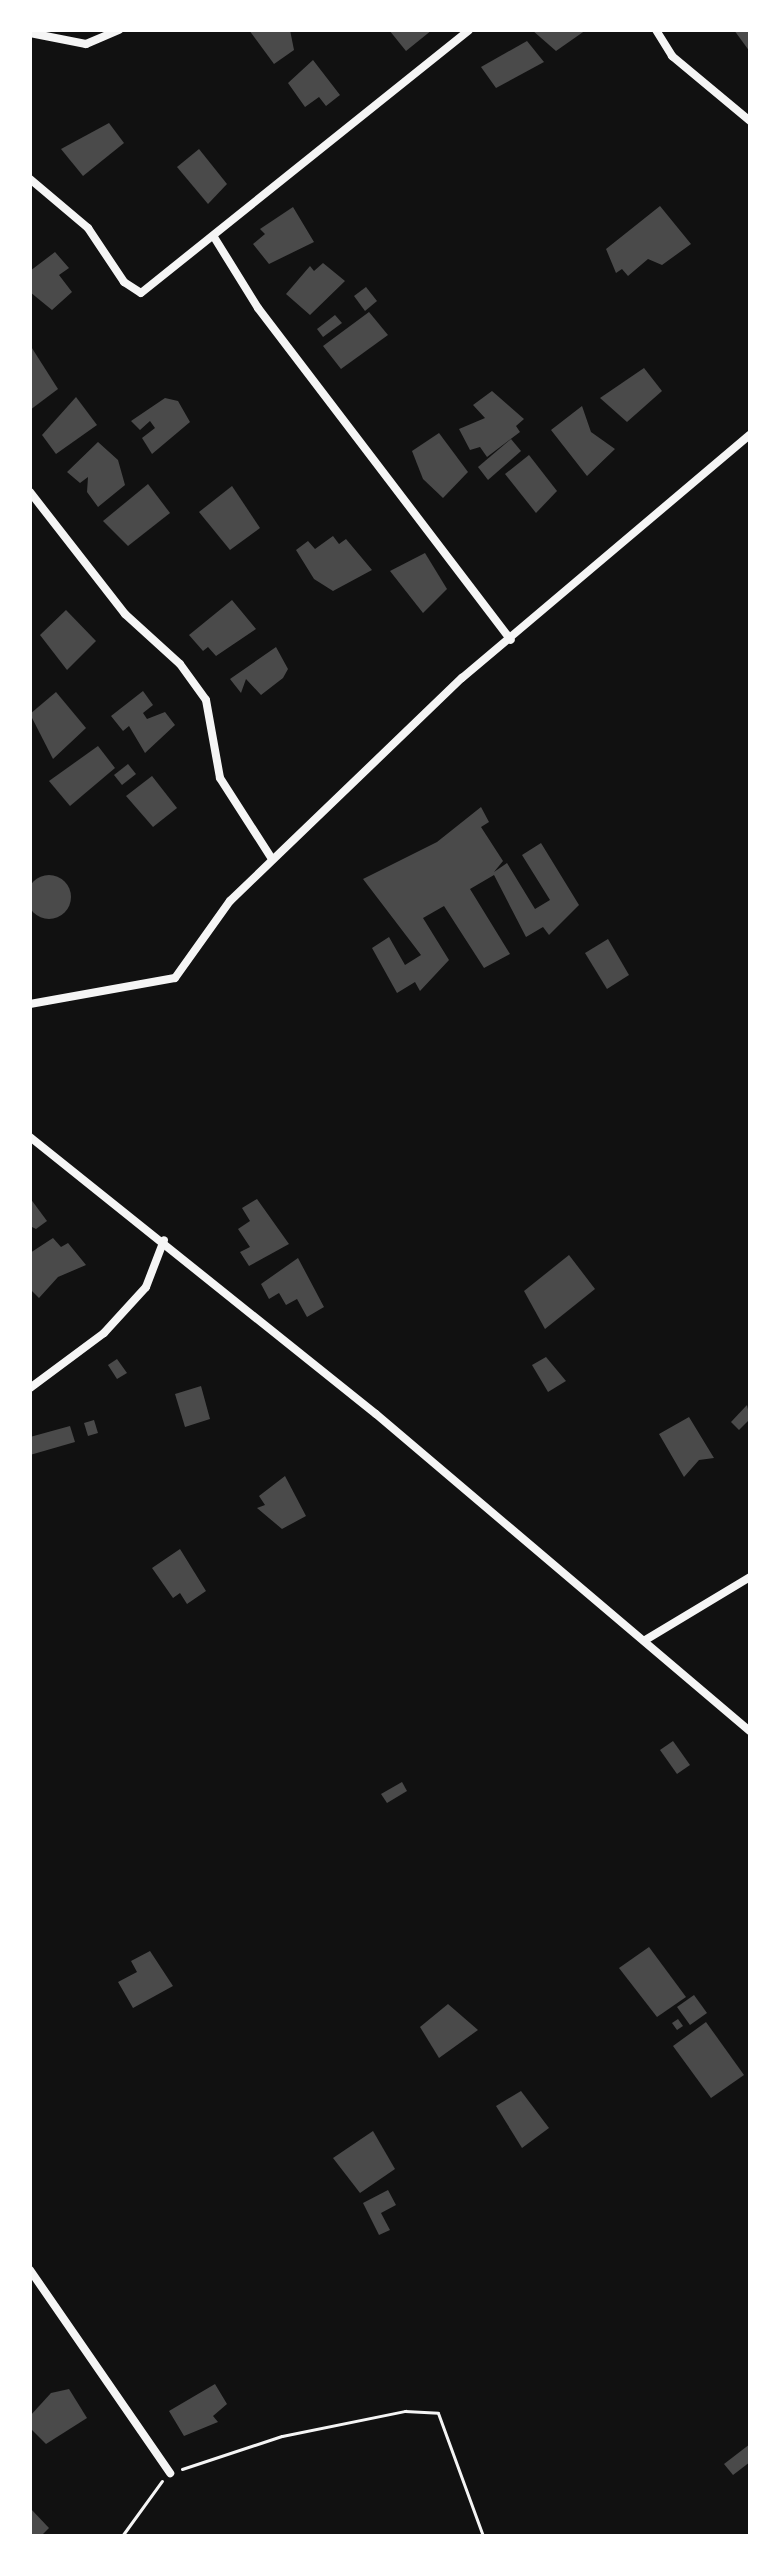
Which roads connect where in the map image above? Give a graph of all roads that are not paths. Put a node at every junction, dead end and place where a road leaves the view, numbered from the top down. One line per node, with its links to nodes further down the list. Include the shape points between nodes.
1 (119, 30): 4 (street, via 86,44)
2 (469, 30): 7 (street)
3 (656, 30): 5 (street, via 672,56)
4 (30, 33)
5 (750, 121)
6 (30, 179): 7 (street, via 88,228 133,291 141,293)
7 (214, 237): 10 (street, via 277,333)
8 (750, 435): 10 (street)
9 (30, 492): 11 (street, via 125,614 180,664 206,700 220,778)
10 (511, 640): 11 (street)
11 (272, 859): 12 (street, via 175,978)
12 (30, 1004)
13 (30, 1137): 14 (street)
14 (164, 1240): 15 (street, via 146,1287 104,1333); 17 (street)
15 (30, 1388)
16 (750, 1577): 17 (street)
17 (647, 1639): 18 (street)
18 (750, 1731)
19 (30, 2270): 20 (street)
20 (170, 2473)

